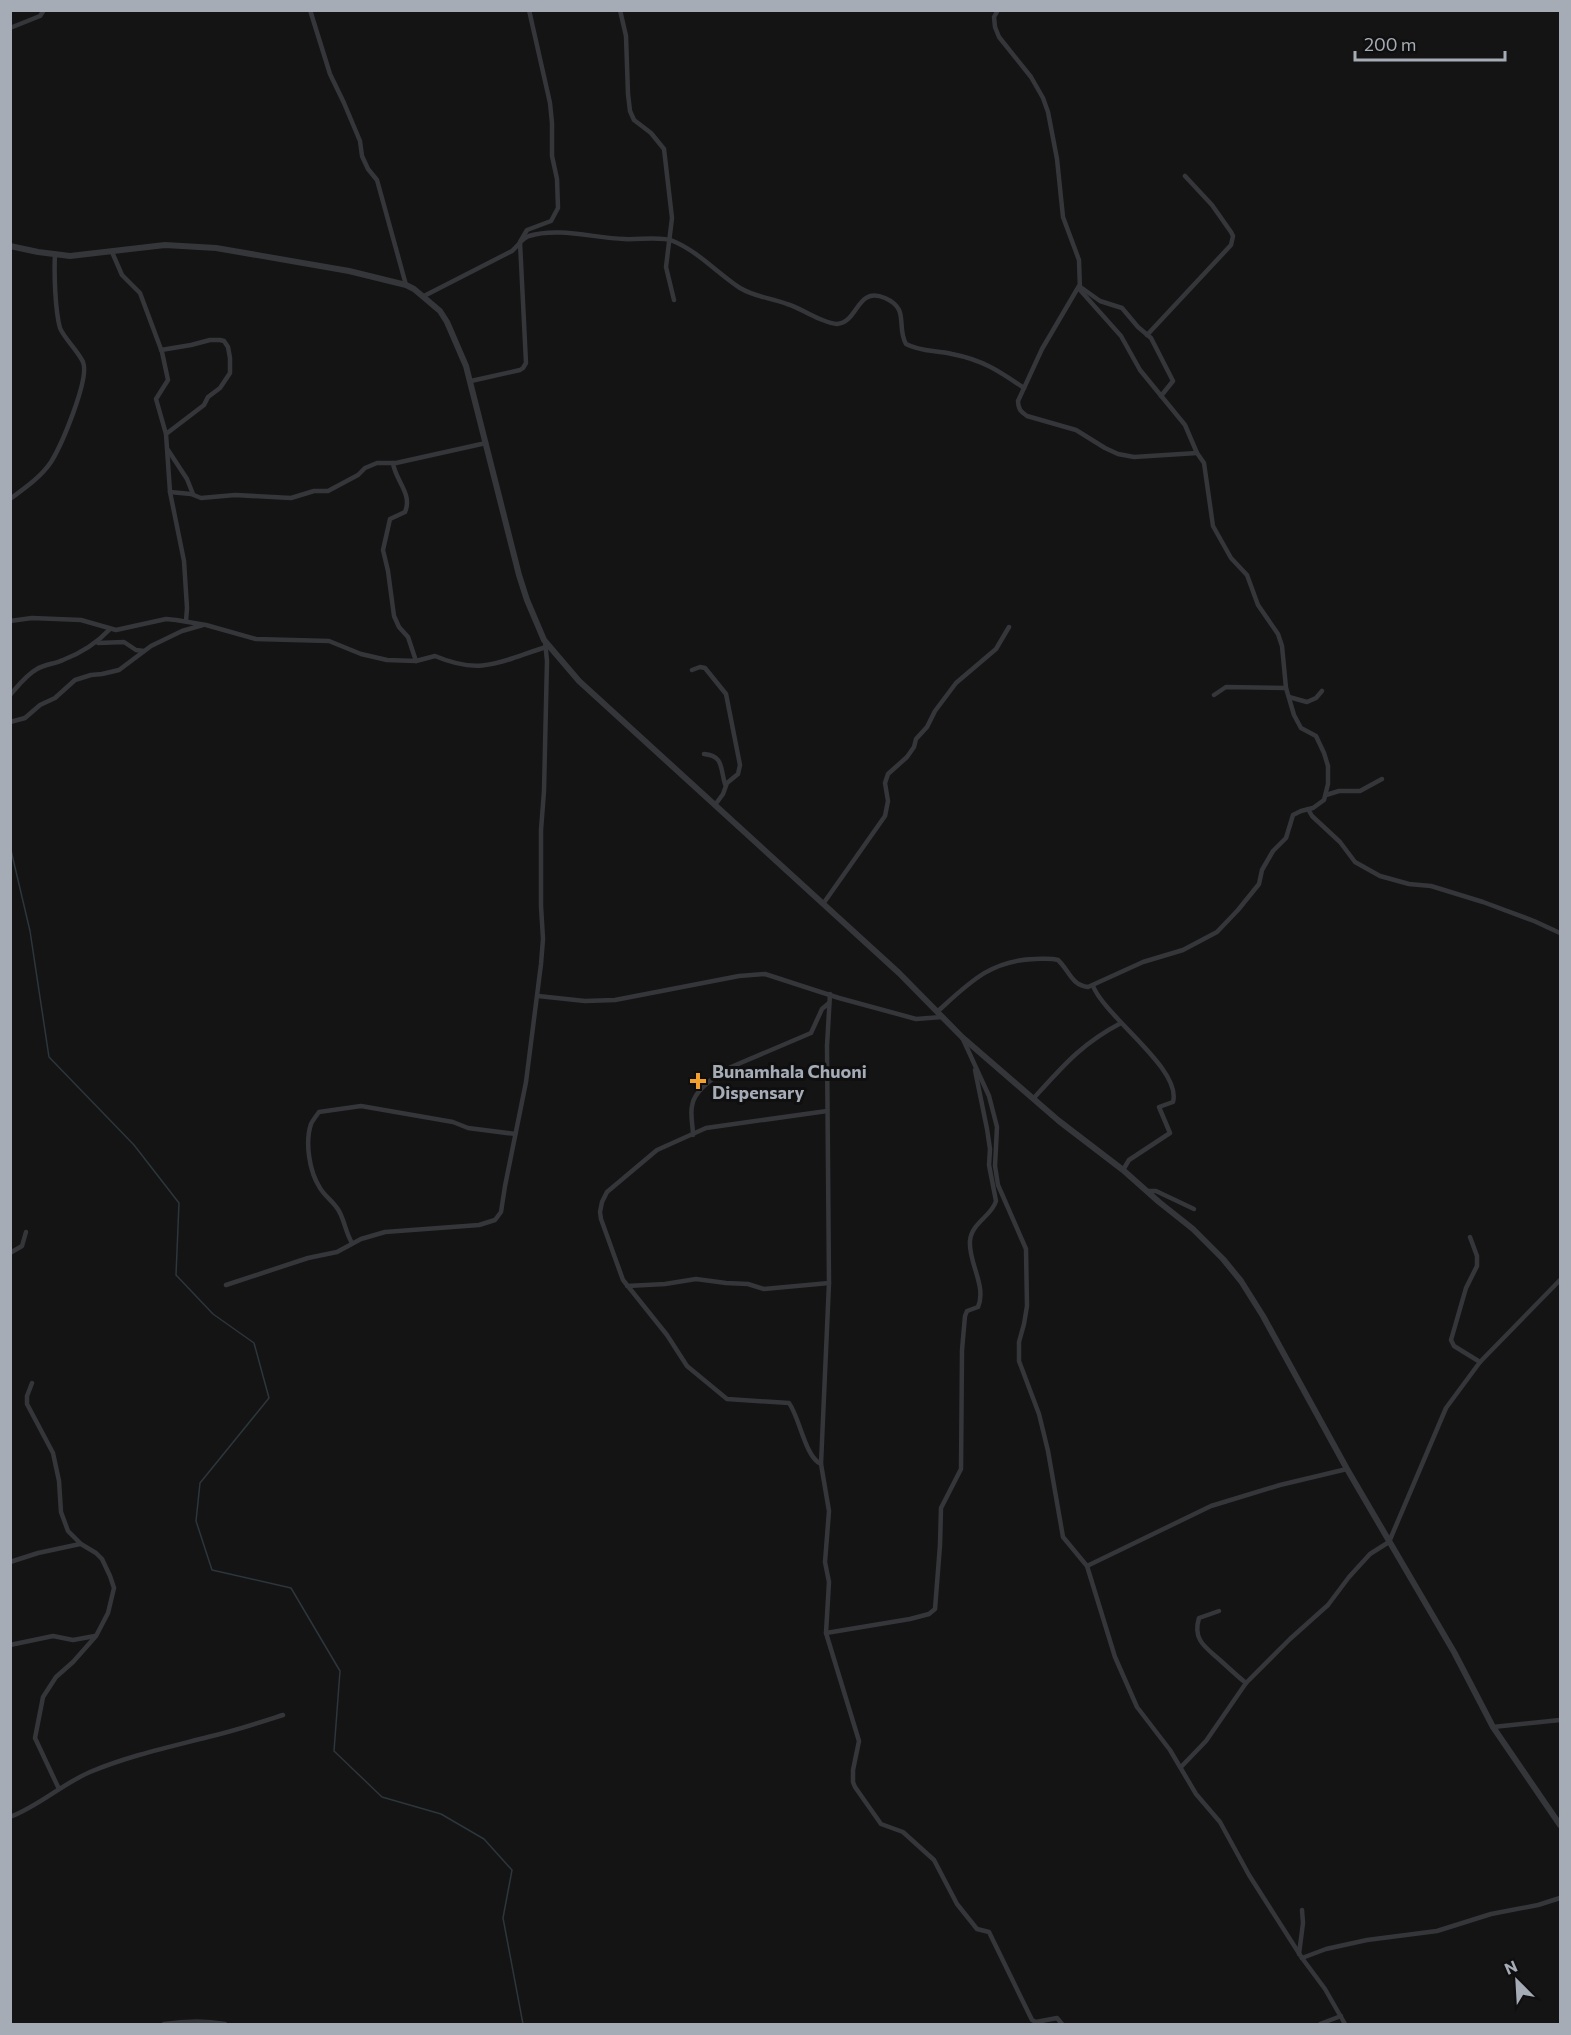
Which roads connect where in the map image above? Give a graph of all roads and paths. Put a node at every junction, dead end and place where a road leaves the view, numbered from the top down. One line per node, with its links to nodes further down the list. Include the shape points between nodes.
1 (44, 10): 6 (street)
2 (310, 10): 13 (street, via 330,74 360,141 362,156 377,180)
3 (529, 10): 9 (street, via 550,103 558,208 551,220 527,230)
4 (620, 10): 8 (street, via 626,36 630,111 634,120 664,149)
5 (998, 10): 14 (street, via 994,17 999,37 1031,77 1048,112 1063,217 1079,260)
6 (10, 28)
7 (1185, 176): 17 (street, via 1231,232 1231,245)
8 (671, 239): 9 (street, via 562,233 532,236); 16 (street, via 666,267); 20 (street, via 749,293 789,304 834,324 848,319 865,298 884,298 900,310 906,344 989,365)
9 (520, 242): 15 (street, via 512,251); 19 (street, via 526,363 520,370)
10 (10, 246): 12 (street)
11 (112, 252): 12 (street); 13 (street, via 165,245 216,248); 18 (street, via 122,275 140,293)
12 (55, 254): 29 (street, via 60,328 83,363 82,379 75,408 51,462)
13 (406, 285): 15 (street)
14 (1079, 286): 17 (street, via 1100,301 1122,308); 20 (street); 21 (street, via 1121,336 1140,370)
15 (424, 296): 19 (street, via 447,322)
16 (674, 300)
17 (1147, 335): 21 (street, via 1173,381)
18 (161, 350): 22 (street, via 168,380 156,399); 22 (street, via 224,341 231,369 204,405)
19 (471, 381): 23 (street)
20 (1024, 388): 25 (street, via 1018,401 1021,412 1076,430 1118,454 1134,457)
21 (1161, 396): 25 (street, via 1185,425)
22 (166, 434): 24 (street)
23 (486, 443): 26 (street); 36 (street, via 519,575)
24 (168, 450): 27 (street); 28 (street)
25 (1197, 453): 40 (street, via 1204,463 1210,516 1219,539 1247,575 1258,605 1280,639)
26 (393, 463): 28 (street, via 365,468 325,492 291,498 201,498); 38 (street, via 407,505 405,512 390,519 383,550 394,616 408,637)
27 (170, 492): 28 (street); 31 (street, via 184,561)
28 (193, 494)
29 (10, 499)
30 (10, 621): 34 (street, via 81,620)
31 (186, 621): 32 (street); 34 (street, via 166,619)
32 (206, 625): 37 (street, via 182,631); 38 (street, via 256,639 328,640 361,654)
33 (1010, 627): 52 (street, via 996,649 956,683 915,739 907,757 888,774 888,810)
34 (110, 629): 35 (street)
35 (95, 644): 37 (street, via 124,642); 42 (street, via 63,661 36,669)
36 (546, 644): 38 (street, via 514,658 478,666 459,665 435,656); 50 (street, via 579,681); 56 (street, via 541,840 543,939)
37 (144, 651): 45 (street, via 119,670 75,680 25,718)
38 (416, 661)
39 (692, 670): 48 (street, via 705,668 726,694 740,768)
40 (1286, 688): 43 (street, via 1226,687); 44 (street)
41 (1322, 691): 44 (street, via 1307,702)
42 (10, 695)
43 (1214, 695)
44 (1289, 697): 49 (street, via 1299,726 1316,736 1324,753 1328,765)
45 (10, 722)
46 (704, 753): 48 (street, via 720,761)
47 (1382, 779): 49 (street, via 1360,791)
48 (726, 784): 50 (street)
49 (1326, 795): 51 (street, via 1321,804)
50 (715, 805): 52 (street)
51 (1308, 809): 53 (street, via 1355,862 1380,876 1483,902); 54 (street, via 1293,815 1286,838 1273,851 1259,884 1217,932)
52 (823, 904): 58 (street)
53 (1560, 933)
54 (1093, 986): 58 (street, via 1074,982 1058,960 1015,960 983,974); 59 (street)
55 (830, 994): 56 (street, via 778,977 754,974 615,1000); 57 (street); 58 (street, via 916,1018)
56 (538, 996): 64 (street)
57 (829, 1003): 63 (street); 65 (street, via 811,1033 731,1067 705,1085 692,1105)
58 (939, 1015): 60 (street)
59 (1121, 1023): 62 (street, via 1071,1057); 66 (street, via 1141,1041 1174,1094 1172,1104 1159,1107 1170,1133 1129,1160)
60 (962, 1037): 61 (street); 62 (street)
61 (973, 1061): 84 (street, via 995,1120 998,1185 1027,1257 1027,1306 1019,1361 1039,1414 1063,1537); 86 (street, via 996,1201 970,1237 980,1304 965,1316 961,1469 941,1508 935,1609 929,1614)
62 (1033, 1099): 66 (street)
63 (827, 1111): 65 (street, via 706,1128); 74 (street)
64 (515, 1134): 71 (street, via 501,1212 495,1220 479,1225 393,1230); 71 (street, via 361,1106 319,1112 310,1126 308,1143 313,1172 320,1189 341,1214)
65 (693, 1135): 76 (street, via 657,1150 607,1192 602,1202 601,1219)
66 (1123, 1170): 67 (street)
67 (1146, 1191): 68 (street, via 1156,1191); 80 (street, via 1202,1238 1241,1281)
68 (1194, 1209)
69 (26, 1232): 72 (street, via 20,1248)
70 (1470, 1237): 77 (street, via 1477,1266 1466,1288 1451,1340)
71 (352, 1244): 75 (street)
72 (10, 1253)
73 (1560, 1280): 77 (street)
74 (829, 1283): 76 (street, via 764,1289 745,1283 696,1279); 79 (street)
75 (226, 1286)
76 (627, 1286): 79 (street, via 687,1366 725,1397 789,1403 812,1457)
77 (1480, 1362): 81 (street, via 1446,1408)
78 (32, 1383): 82 (street, via 27,1404 53,1453 65,1525)
79 (820, 1464): 86 (street, via 829,1511)
80 (1347, 1469): 81 (street); 84 (street, via 1211,1506)
81 (1389, 1542): 89 (street, via 1370,1554 1328,1605); 92 (street)
82 (81, 1544): 83 (street); 87 (street, via 102,1559 114,1588 108,1613)
83 (10, 1562)
84 (1088, 1566): 93 (street, via 1120,1671 1137,1707)
85 (1219, 1611): 89 (street, via 1199,1618 1199,1639)
86 (826, 1633): 103 (street, via 859,1741 853,1770 855,1787 881,1824 903,1832 934,1860 957,1904 977,1929 989,1932 1032,2020 1057,2018)
87 (96, 1636): 88 (street, via 74,1640 53,1636); 94 (street, via 43,1696 35,1738)
88 (10, 1645)
89 (1246, 1683): 93 (street, via 1206,1741)
90 (283, 1715): 94 (street, via 115,1763)
91 (1560, 1720): 92 (street)
92 (1493, 1727): 96 (street)
93 (1181, 1767): 99 (street, via 1196,1794 1226,1832)
94 (59, 1789): 95 (street)
95 (10, 1817)
96 (1560, 1826)
97 (1560, 1898): 99 (street, via 1437,1930 1367,1940)
98 (1302, 1910): 99 (street)
99 (1300, 1956): 100 (street)
100 (1341, 2016): 104 (street); 105 (street)
101 (164, 2025): 102 (street, via 210,2021)
102 (225, 2025)
103 (1062, 2025)
104 (1320, 2025)
105 (1345, 2025)

